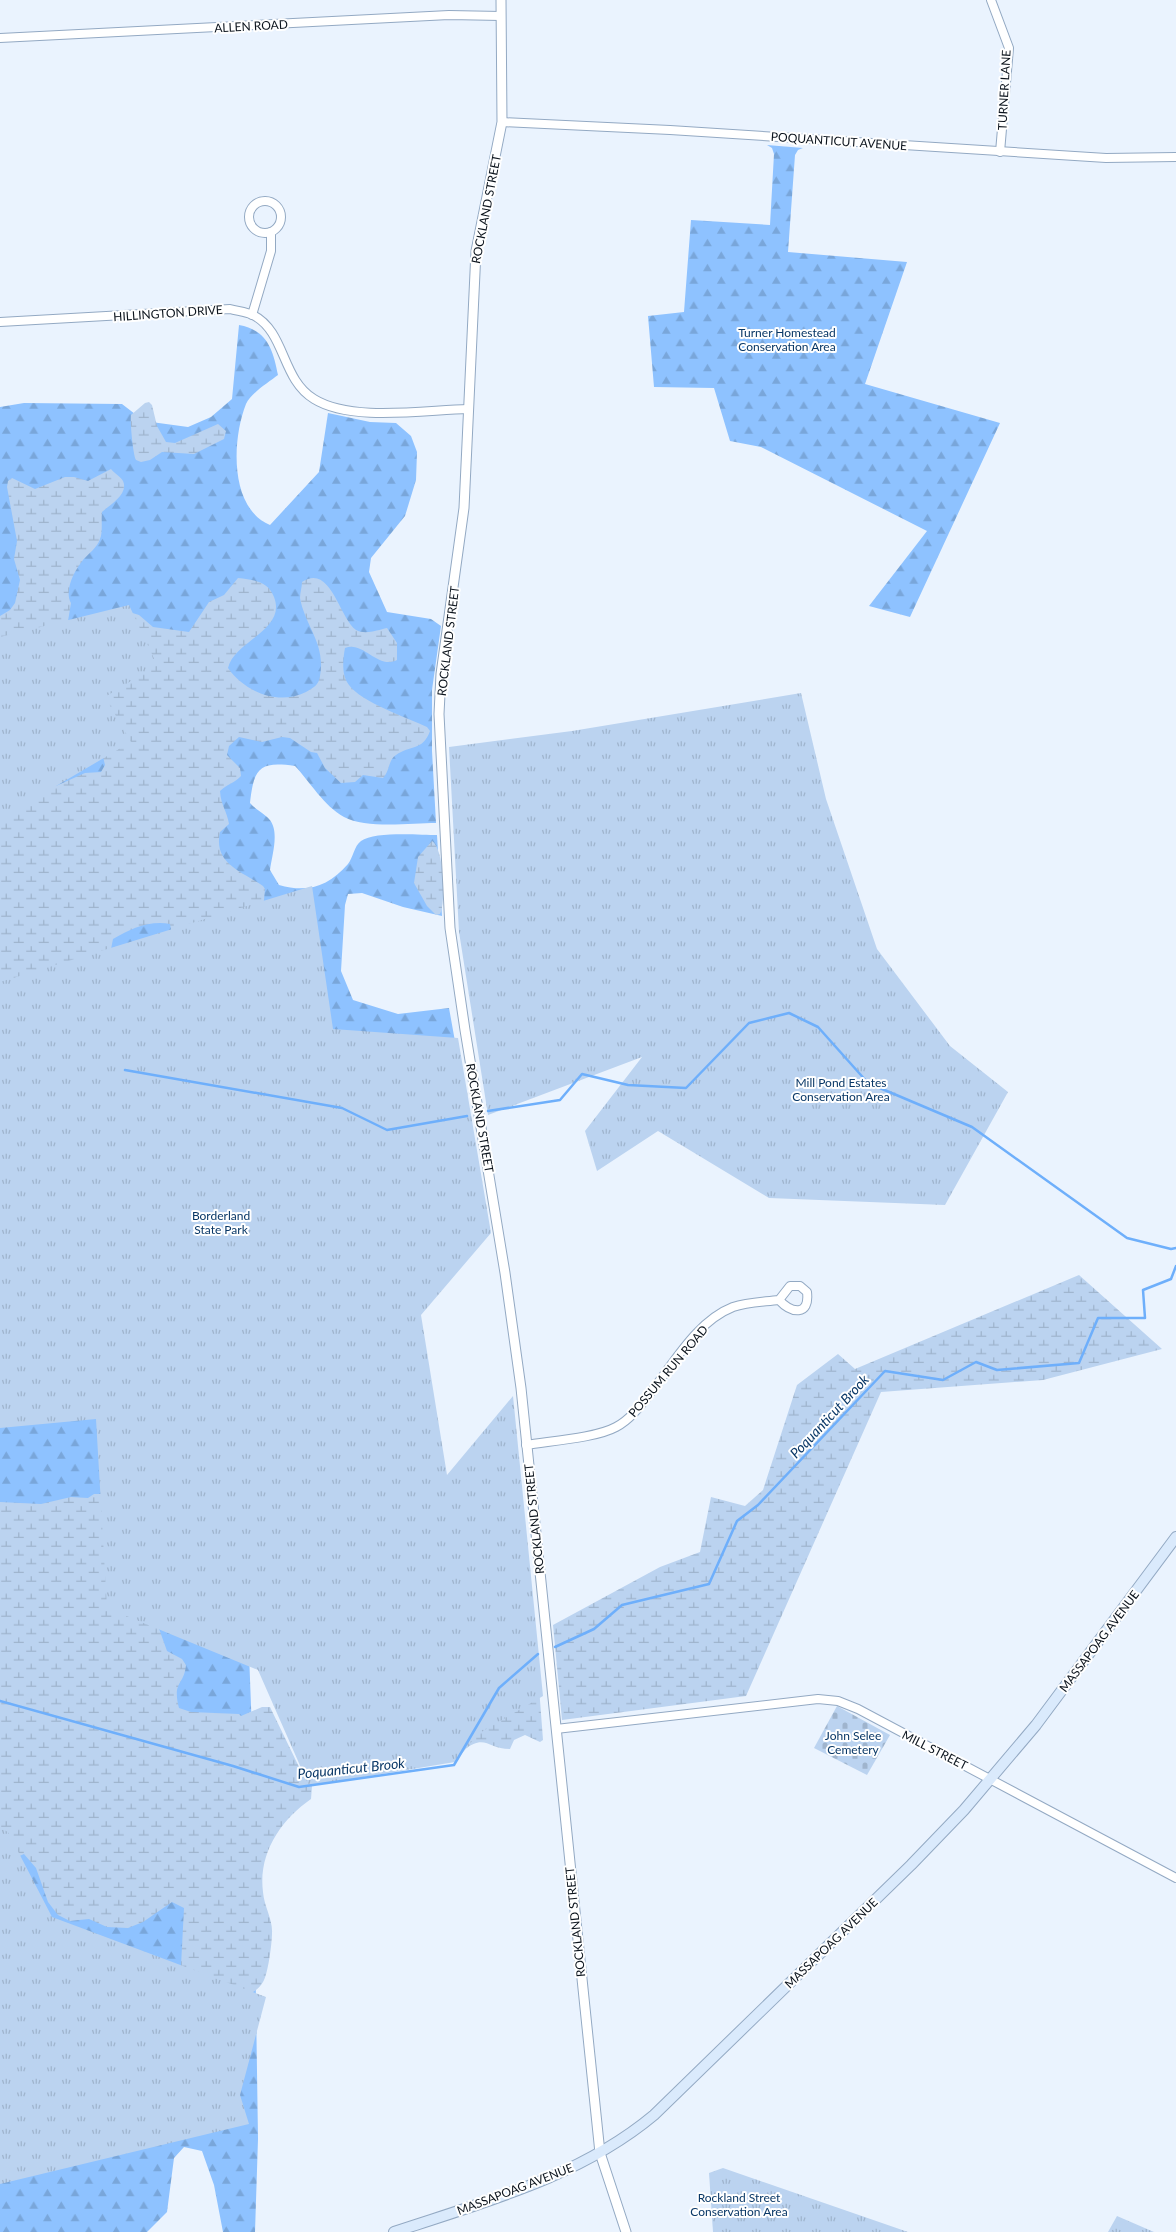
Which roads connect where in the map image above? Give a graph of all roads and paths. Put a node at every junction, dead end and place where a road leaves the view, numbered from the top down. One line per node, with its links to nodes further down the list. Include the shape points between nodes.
1 (501, 0): 3 (street, ROCKLAND STREET)
2 (991, 0): 6 (street, TURNER LANE, via 1009,48)
3 (501, 16): 4 (street, ALLEN ROAD, via 449,15); 5 (street, ROCKLAND STREET)
4 (0, 38)
5 (502, 122): 6 (street, POQUANTICUT AVENUE); 11 (street, ROCKLAND STREET, via 476,251)
6 (1000, 152): 7 (street, POQUANTICUT AVENUE)
7 (1176, 158)
8 (271, 232): 8 (street, via 261,231 250,224 251,210 258,202 273,203 280,213 279,226); 9 (street, via 271,251)
9 (252, 314): 10 (street, HILLINGTON DRIVE, via 230,309); 11 (street, HILLINGTON DRIVE, via 272,331 300,388 330,407 353,412)
10 (0, 322)
11 (468, 409): 13 (street, ROCKLAND STREET, via 464,508 441,674 439,714 450,920 464,1030 505,1273)
12 (778, 1300): 13 (street, POSSUM RUN ROAD, via 749,1303 716,1316 693,1339 641,1405 615,1428)
13 (526, 1445): 15 (street, ROCKLAND STREET)
14 (1176, 1537): 16 (main road, MASSAPOAG AVENUE, via 1036,1725)
15 (556, 1729): 16 (street, MILL STREET, via 749,1706 830,1700 858,1709); 18 (street, ROCKLAND STREET)
16 (991, 1779): 17 (street, MILL STREET); 18 (main road, MASSAPOAG AVENUE, via 912,1864 687,2085 634,2131)
17 (1176, 1878)
18 (600, 2153): 19 (main road, MASSAPOAG AVENUE, via 516,2190); 20 (street, ROCKLAND STREET)
19 (394, 2232)
20 (626, 2232)

